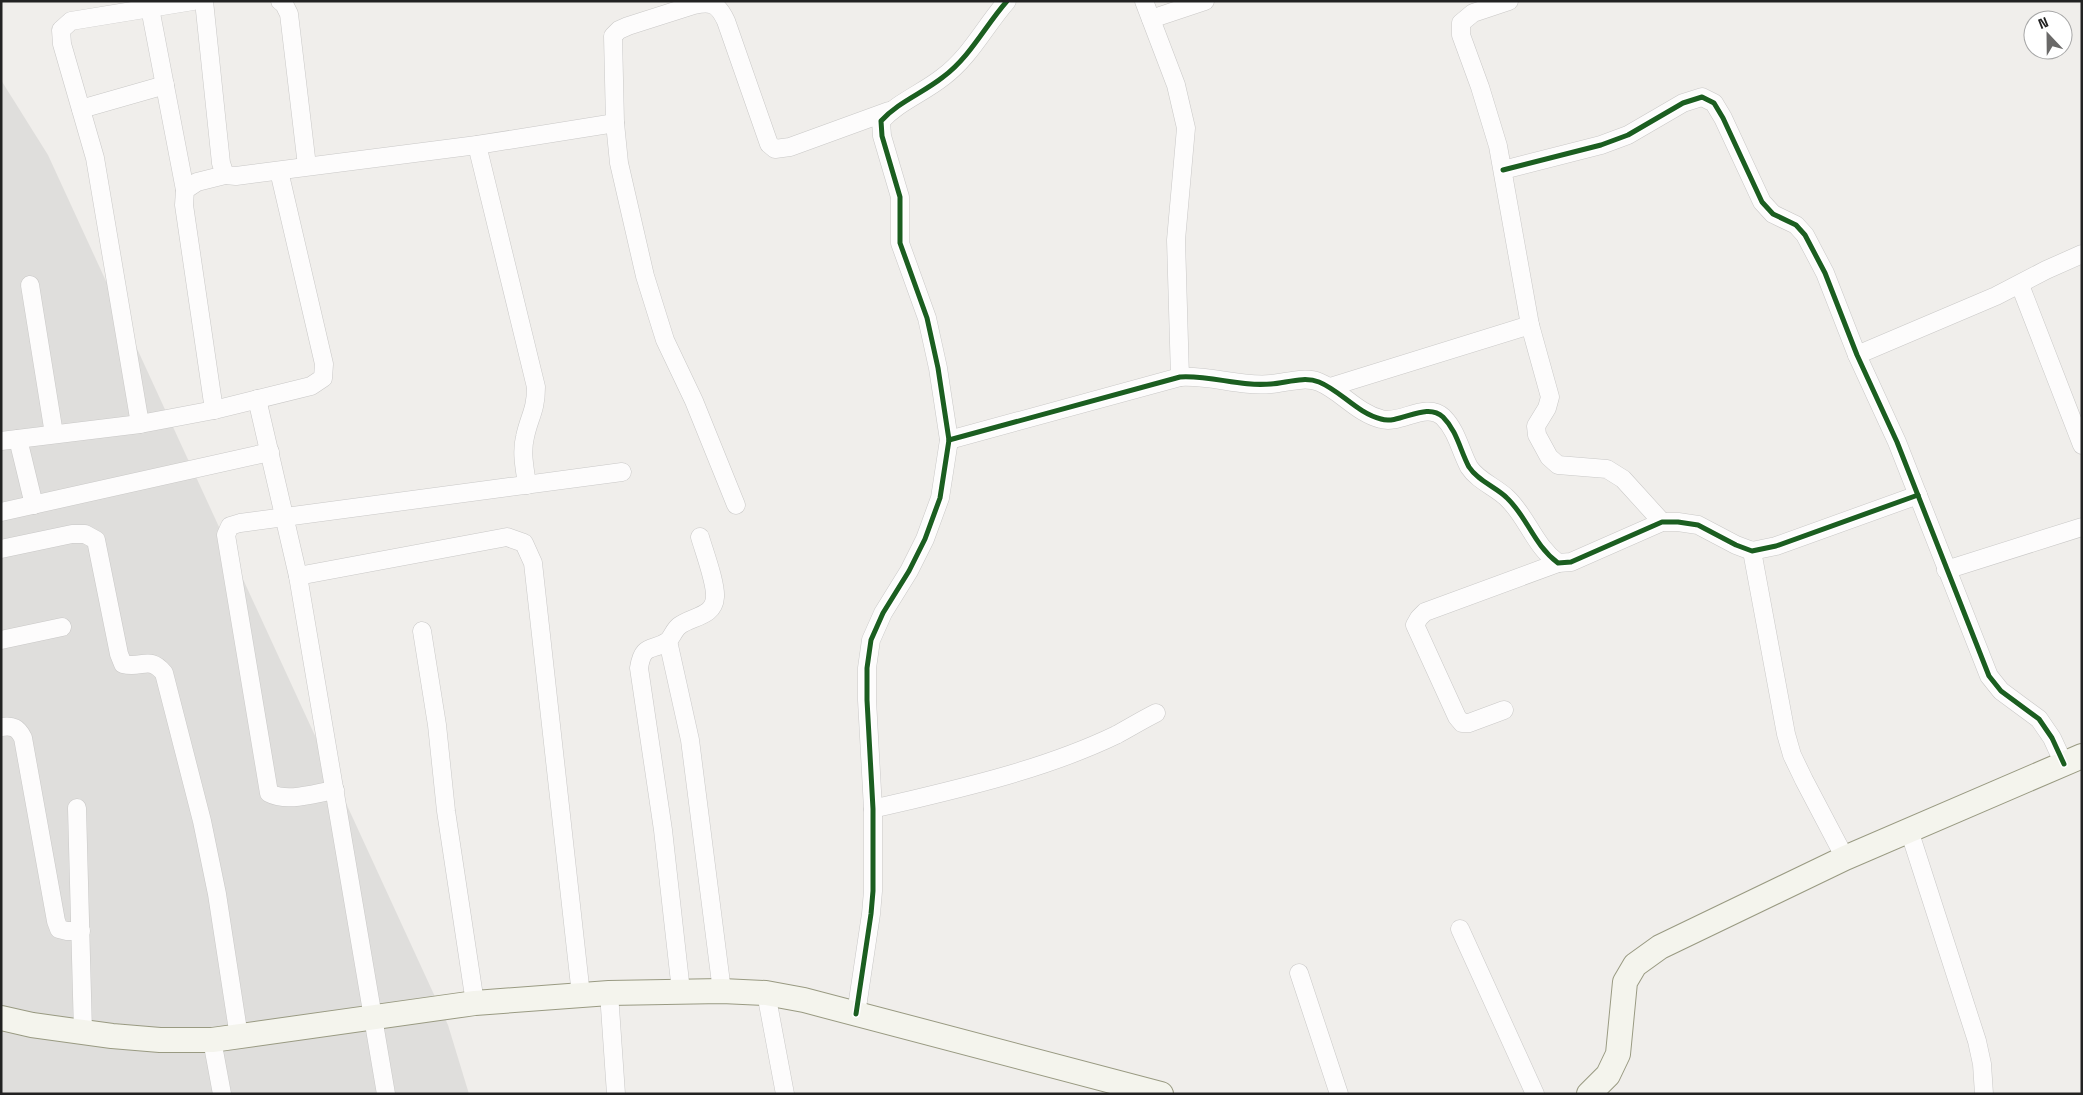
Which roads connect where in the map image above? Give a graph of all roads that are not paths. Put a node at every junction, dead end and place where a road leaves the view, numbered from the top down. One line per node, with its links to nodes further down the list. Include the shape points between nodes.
1 (193, 1): 8 (street)
2 (204, 1): 18 (street, via 221,163)
3 (280, 1): 15 (street, via 288,14)
4 (1007, 1): 12 (street, via 955,67 930,87)
5 (1144, 1): 9 (street)
6 (1205, 1): 9 (street)
7 (1509, 1): 16 (street, via 1472,13 1461,23 1461,35 1490,118)
8 (150, 8): 10 (street); 11 (street, via 71,21 61,30)
9 (1151, 19): 25 (street, via 1176,85 1186,128 1176,240)
10 (165, 84): 11 (street); 19 (street)
11 (81, 109): 29 (street, via 95,158)
12 (890, 111): 13 (street, via 790,147 775,149 769,144 722,12 714,4 704,3 628,26 613,36); 32 (street, via 880,121 900,197 900,243 927,318)
13 (615, 123): 14 (street); 39 (street, via 623,186 653,305)
14 (477, 145): 15 (street); 36 (street, via 536,387 536,404 523,451)
15 (307, 166): 17 (street)
16 (1503, 170): 23 (street); 24 (street, via 1628,135 1683,103 1702,98 1714,103 1762,202 1773,214 1796,225 1805,235 1825,274)
17 (280, 171): 18 (street); 27 (street, via 324,364 323,378 311,386)
18 (225, 175): 19 (street, via 197,182)
19 (186, 190): 28 (street, via 184,205)
20 (2082, 254): 22 (street)
21 (30, 285): 30 (street)
22 (2020, 285): 24 (street); 33 (street)
23 (1530, 325): 26 (street); 42 (street, via 1550,396 1548,408 1536,426 1549,457 1558,465 1606,469 1615,474)
24 (1857, 355): 37 (street)
25 (1180, 377): 26 (street, via 1210,377 1244,384 1316,381); 32 (street)
26 (1330, 387): 47 (street, via 1366,413 1382,420 1396,420 1415,413 1441,415 1451,426 1470,467 1478,477 1507,497 1542,550)
27 (257, 399): 28 (street); 34 (street)
28 (214, 410): 29 (street)
29 (140, 424): 30 (street)
30 (54, 434): 31 (street)
31 (9, 440): 38 (street)
32 (949, 440): 60 (street, via 940,498 925,538 871,640 867,700)
33 (2082, 445)
34 (270, 452): 38 (street); 41 (street)
35 (622, 472): 36 (street)
36 (527, 485): 41 (street)
37 (1918, 495): 46 (street, via 1776,546); 48 (street)
38 (34, 505): 40 (street)
39 (736, 505)
40 (1, 512)
41 (285, 517): 49 (street); 58 (street, via 230,526 226,535 269,793 277,797 292,797)
42 (1662, 522): 46 (street, via 1698,525); 47 (street, via 1571,562)
43 (2082, 526): 48 (street)
44 (700, 536): 53 (street, via 715,595 713,607 704,615 687,620 676,628)
45 (1, 549): 76 (street, via 72,534 86,534 96,540 123,664 133,666 148,662 158,665 164,673 214,876)
46 (1752, 551): 62 (street, via 1792,755)
47 (1558, 564): 54 (street, via 1425,612 1415,624 1462,723)
48 (1946, 570): 57 (street, via 1989,676 2001,691 2039,719)
49 (298, 576): 58 (street); 70 (street, via 507,538 524,543 533,563)
50 (62, 627): 52 (street)
51 (422, 631): 71 (street)
52 (1, 640)
53 (668, 641): 66 (street, via 650,648 641,656 639,668 663,830); 67 (street, via 690,740)
54 (1504, 710)
55 (1156, 713): 60 (street, via 1086,748 963,788)
56 (1, 727): 64 (street, via 10,726 23,738 59,929)
57 (2073, 760): 61 (main road)
58 (335, 790): 73 (street)
59 (77, 808): 64 (street)
60 (873, 809): 72 (street, via 872,914)
61 (1909, 830): 62 (main road); 86 (street, via 1976,1042 1982,1064)
62 (1845, 858): 85 (main road, via 1660,948 1635,965 1625,982 1618,1054 1608,1075)
63 (1460, 929): 84 (street)
64 (80, 931): 75 (street)
65 (1299, 973): 83 (street)
66 (681, 991): 67 (main road); 68 (main road)
67 (722, 991): 69 (main road)
68 (609, 993): 70 (main road); 80 (street)
69 (766, 993): 72 (main road); 81 (street)
70 (581, 995): 71 (main road)
71 (475, 1003): 73 (main road)
72 (856, 1014): 82 (main road)
73 (372, 1016): 76 (main road); 79 (street)
74 (1, 1018): 75 (main road)
75 (83, 1032): 77 (main road, via 160,1040)
76 (239, 1038): 77 (main road)
77 (212, 1040): 78 (street)
78 (222, 1094)
79 (386, 1094)
80 (616, 1094)
81 (785, 1094)
82 (1161, 1094)
83 (1339, 1094)
84 (1535, 1094)
85 (1589, 1094)
86 (1984, 1094)

